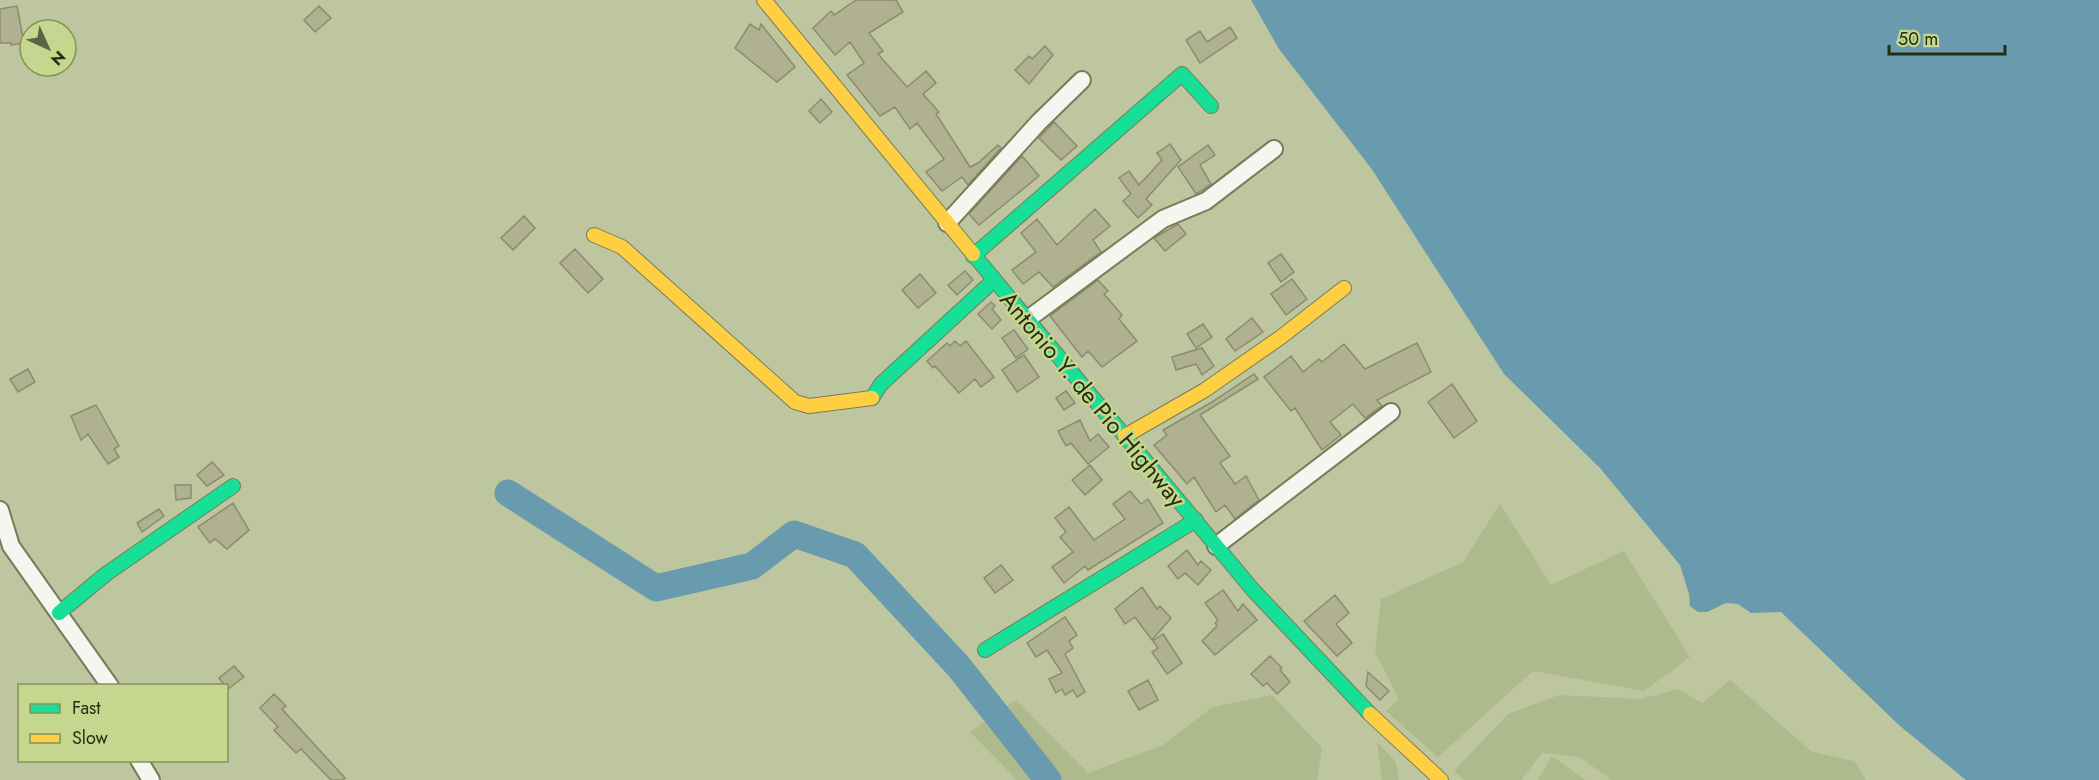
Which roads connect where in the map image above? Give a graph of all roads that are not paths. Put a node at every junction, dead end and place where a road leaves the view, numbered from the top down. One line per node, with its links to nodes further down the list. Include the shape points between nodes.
1 (764, 0): 5 (main road, Antonio Y. de Pio Highway)
2 (1082, 80): 5 (street)
3 (1211, 106): 7 (main road, via 1182,74)
4 (1274, 149): 10 (street, via 1206,201 1163,219)
5 (947, 224): 7 (main road, Antonio Y. de Pio Highway)
6 (594, 235): 8 (main road, via 629,253 795,402 809,406 872,398 881,384)
7 (973, 256): 8 (main road, Antonio Y. de Pio Highway)
8 (993, 281): 10 (main road, Antonio Y. de Pio Highway)
9 (1344, 288): 12 (main road, via 1205,390)
10 (1028, 319): 12 (main road, Antonio Y. de Pio Highway)
11 (1391, 412): 16 (street)
12 (1125, 436): 15 (main road, Antonio Y. de Pio Highway)
13 (233, 486): 17 (main road, via 106,574)
14 (0, 510): 17 (street, via 11,546)
15 (1196, 520): 16 (main road, Antonio Y. de Pio Highway); 18 (main road)
16 (1216, 546): 22 (main road, Antonio Y. de Pio Highway, via 1368,714)
17 (59, 613): 19 (street)
18 (985, 650)
19 (109, 684)
20 (140, 762): 21 (street)
21 (151, 780)
22 (1441, 780)

